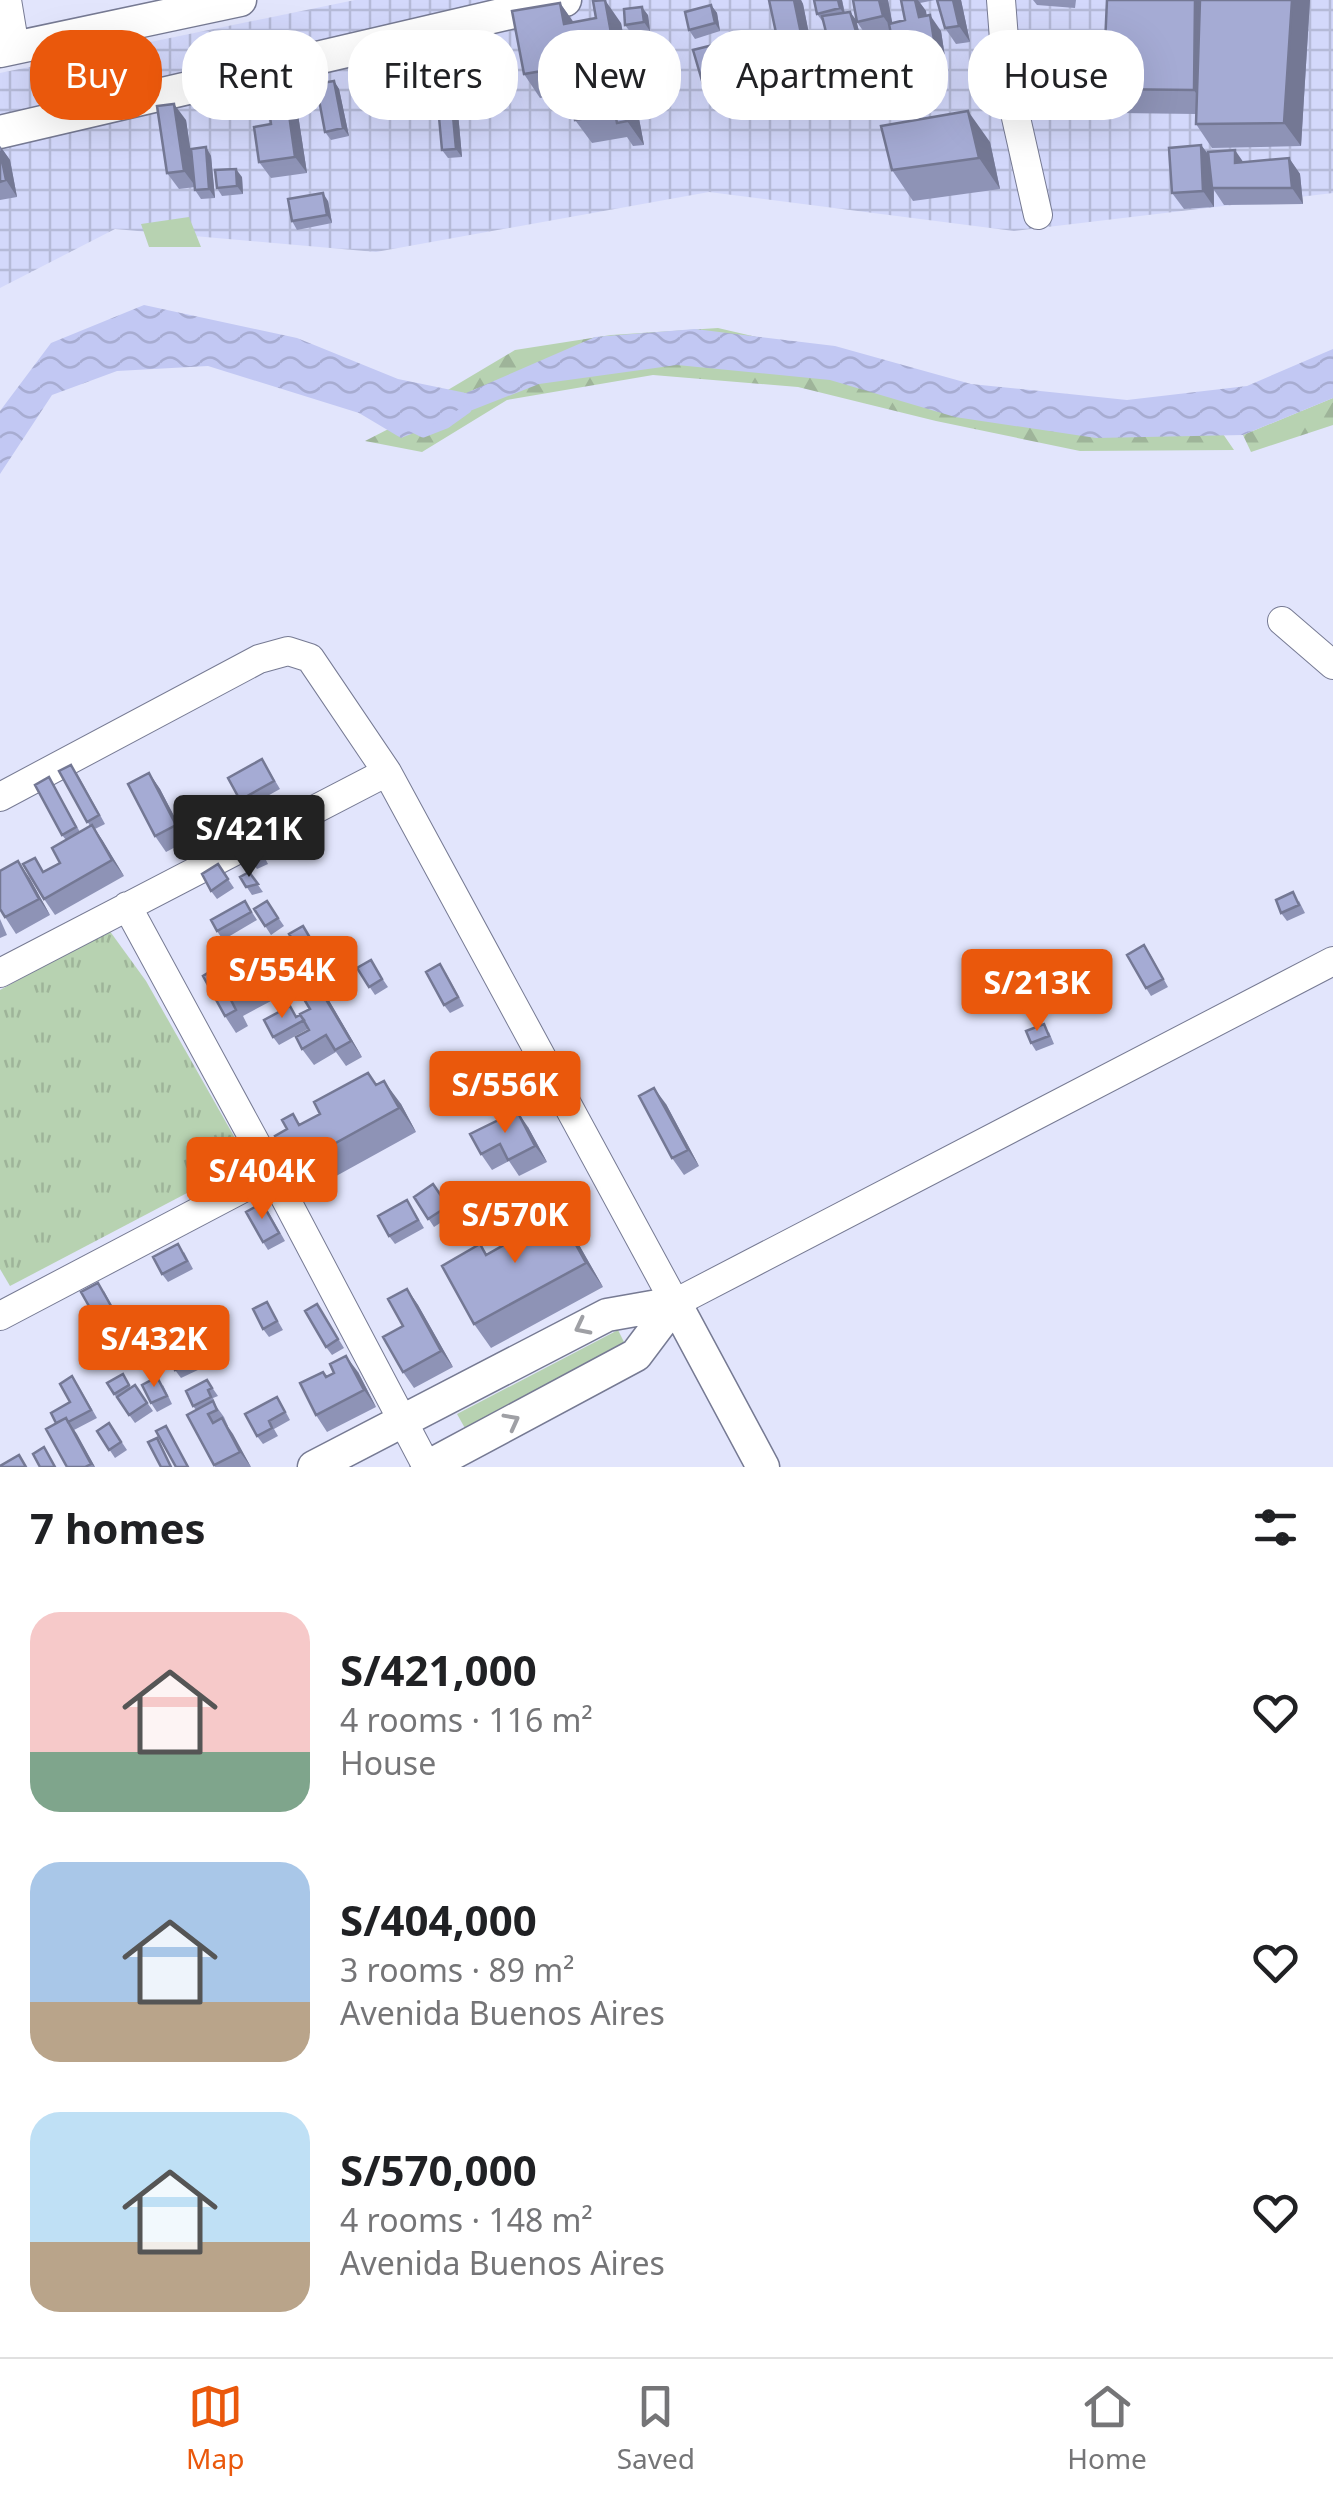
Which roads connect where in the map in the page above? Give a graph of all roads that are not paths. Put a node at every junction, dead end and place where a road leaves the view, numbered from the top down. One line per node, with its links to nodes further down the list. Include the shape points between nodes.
1 (7, 0): 5 (street)
2 (240, 0): 5 (street)
3 (566, 0): 6 (street)
4 (1001, 0): 7 (street, via 1006,78)
5 (8, 50)
6 (0, 132)
7 (1038, 216)
8 (1282, 622): 9 (street)
9 (1333, 665)
10 (386, 772): 11 (street, via 310,658 288,651 259,659); 12 (street); 16 (street)
11 (0, 797)
12 (126, 906): 14 (street); 15 (street)
13 (1333, 960): 16 (street)
14 (0, 973)
15 (272, 1172): 17 (street); 18 (street)
16 (675, 1303): 18 (street, one-way to 18, via 606,1315); 20 (street, one-way to 16, via 636,1355); 21 (street)
17 (2, 1311)
18 (402, 1421): 19 (street); 20 (street)
19 (314, 1467)
20 (427, 1467)
21 (763, 1467)

